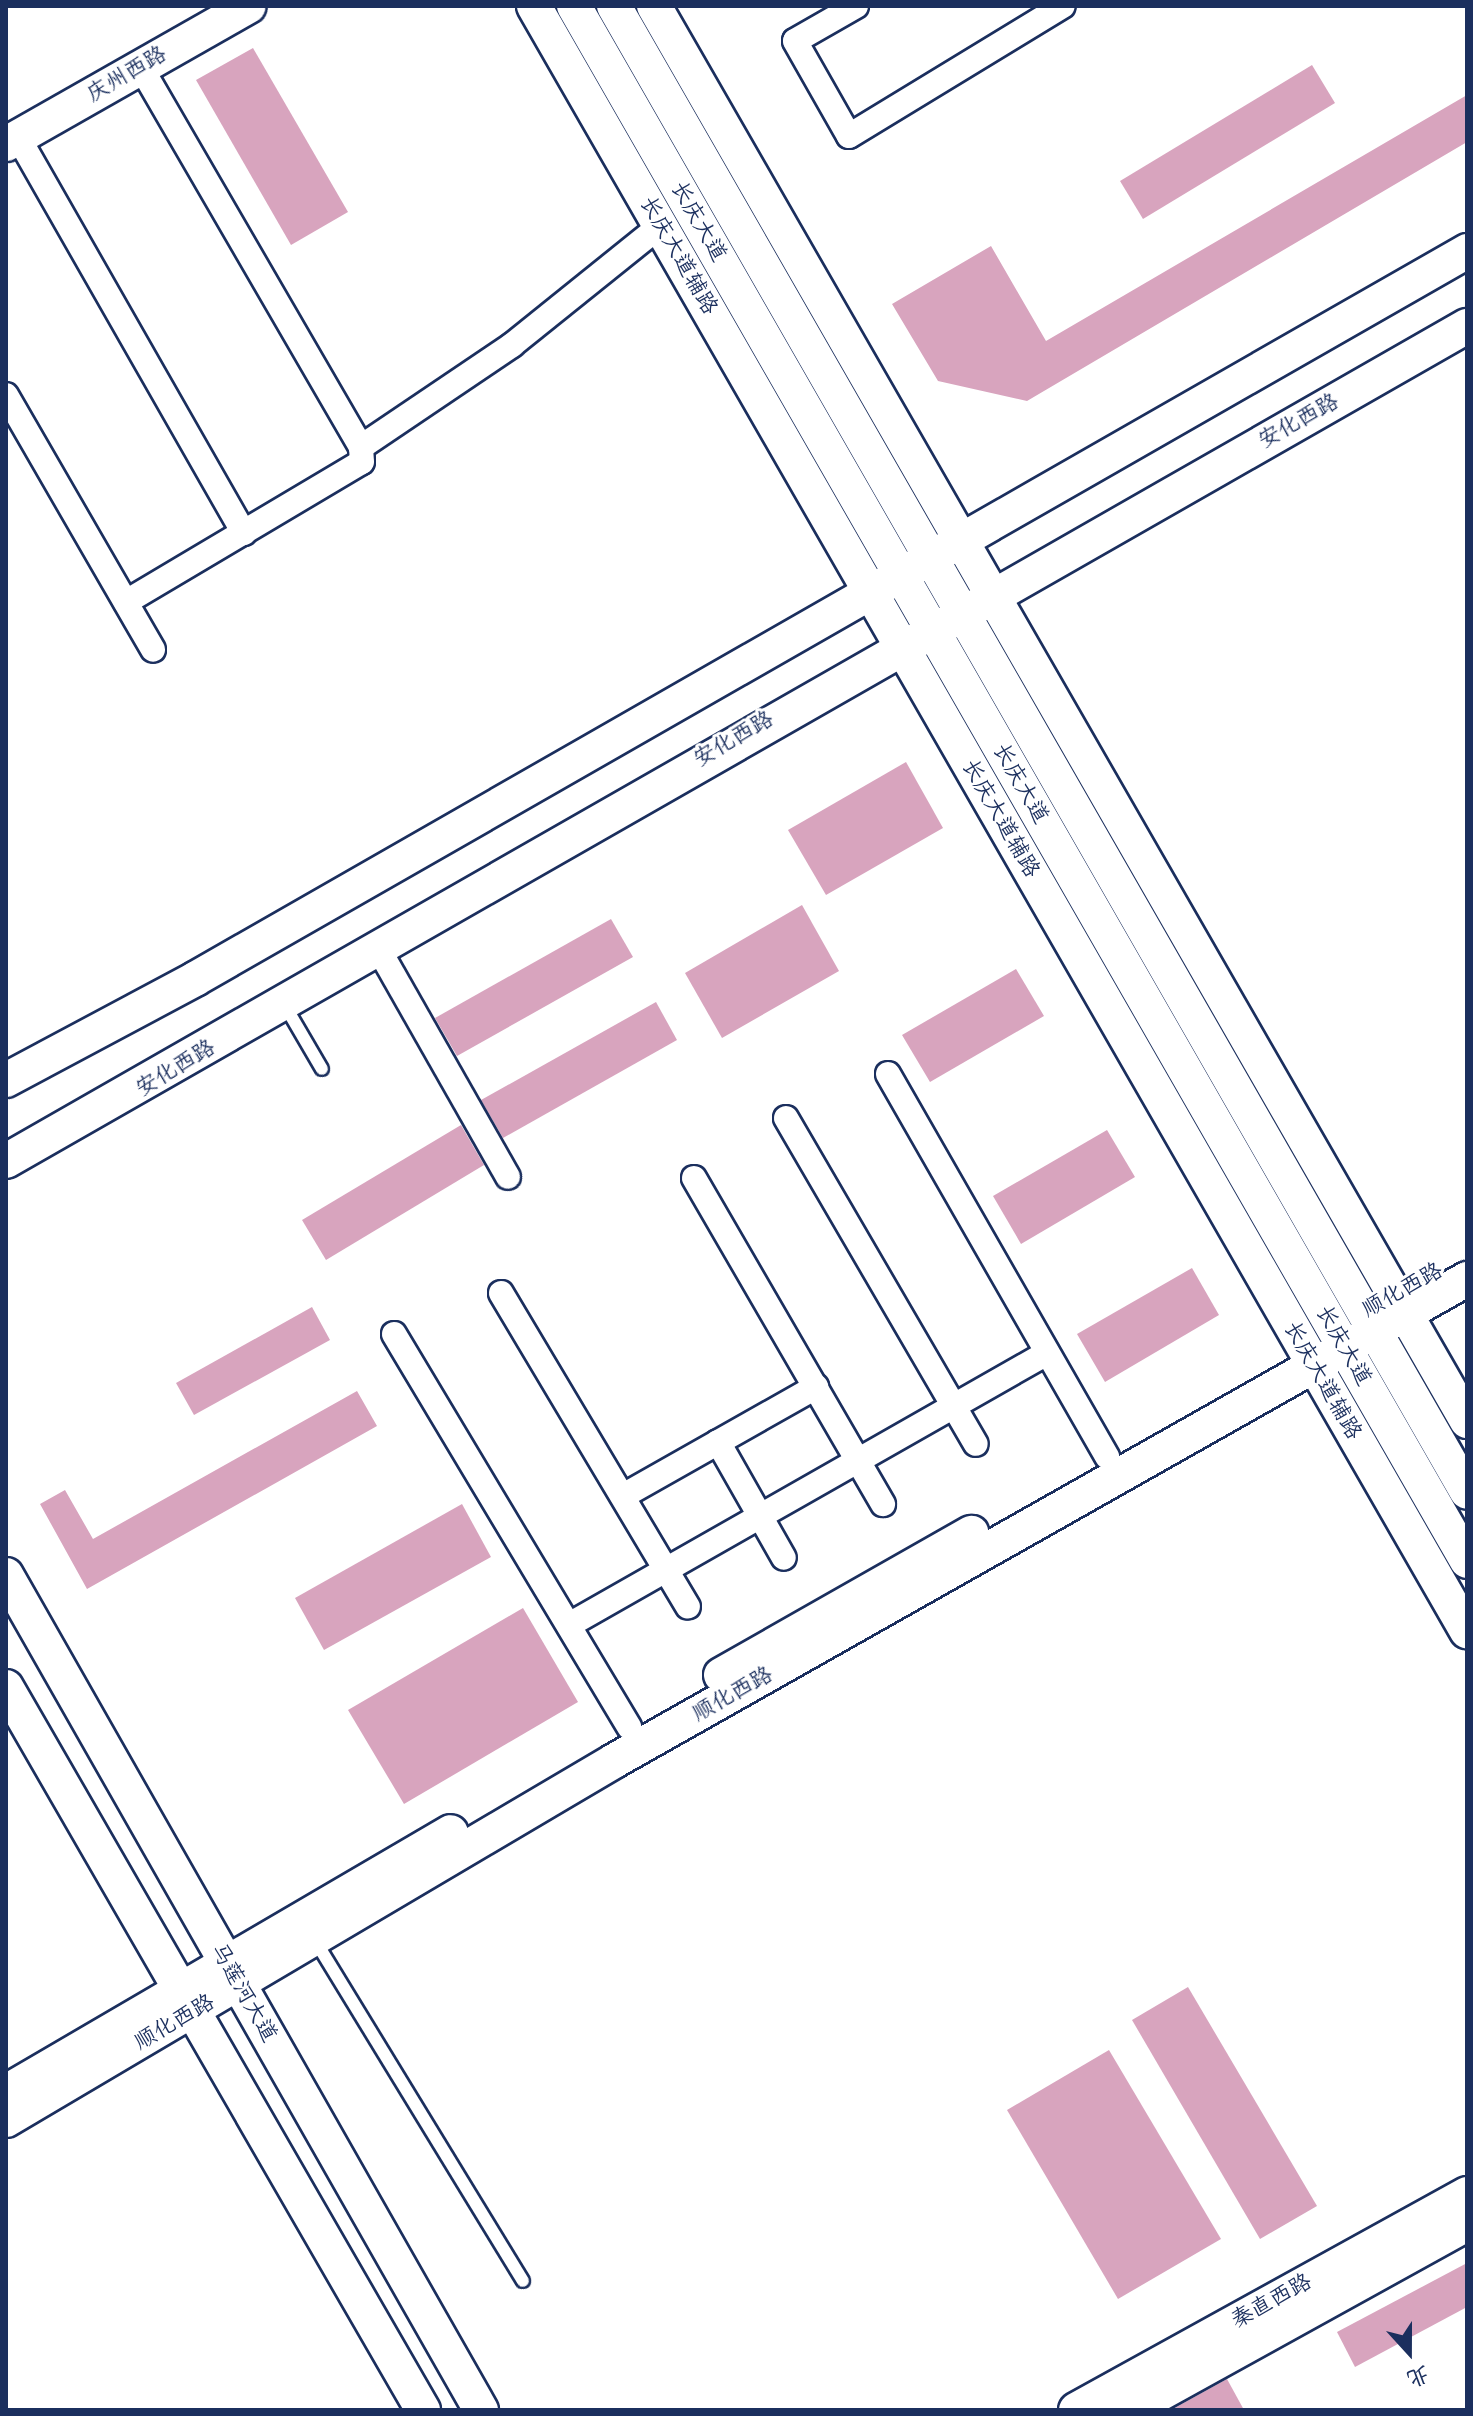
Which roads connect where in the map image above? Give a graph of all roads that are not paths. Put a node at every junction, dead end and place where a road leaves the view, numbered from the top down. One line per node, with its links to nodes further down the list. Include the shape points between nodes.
1 (217, 6): 10 (main road, 庆州西路)
2 (249, 6): 9 (main road, 庆州西路)
3 (534, 6): 11 (main road, 长庆大道辅路)
4 (574, 6): 18 (main road, 长庆大道)
5 (614, 6): 17 (main road, 长庆大道)
6 (654, 6): 17 (main road)
7 (856, 6): 8 (street, via 795,41 849,136)
8 (1063, 6)
9 (141, 67): 10 (main road, 庆州西路); 15 (street)
10 (10, 135): 16 (street)
11 (660, 226): 15 (street, via 512,345); 19 (main road, 长庆大道辅路)
12 (1467, 251): 17 (main road)
13 (1467, 326): 20 (main road, 安化西路)
14 (6, 395): 21 (street)
15 (361, 447): 16 (street, via 362,462)
16 (244, 533): 21 (street)
17 (944, 546): 18 (main road); 20 (main road); 22 (main road, 长庆大道)
18 (899, 572): 19 (main road); 23 (main road, 长庆大道)
19 (869, 589): 24 (main road, 长庆大道辅路); 30 (main road, via 195,979)
20 (991, 594): 22 (main road, 安化西路); 38 (main road)
21 (126, 602): 25 (street)
22 (961, 610): 23 (main road, 安化西路); 39 (main road, 长庆大道)
23 (930, 628): 24 (main road, 安化西路); 41 (main road, 长庆大道)
24 (900, 645): 26 (main road, 安化西路); 43 (main road, 长庆大道辅路)
25 (153, 650)
26 (378, 948): 27 (main road, 安化西路); 33 (street)
27 (284, 1004): 28 (lane); 32 (main road, 安化西路)
28 (322, 1069)
29 (888, 1074): 42 (street)
30 (6, 1080)
31 (786, 1118): 45 (street)
32 (6, 1161)
33 (508, 1177)
34 (694, 1178): 44 (street)
35 (1467, 1255): 38 (main road, 顺化西路)
36 (1467, 1279): 38 (main road, 顺化西路)
37 (501, 1293): 52 (street)
38 (1400, 1305): 39 (main road, 顺化西路); 46 (main road)
39 (1369, 1322): 41 (main road, 顺化西路); 51 (main road, 长庆大道)
40 (394, 1334): 60 (street)
41 (1339, 1339): 43 (main road, 顺化西路); 56 (main road, 长庆大道)
42 (1047, 1353): 45 (street); 49 (street)
43 (1308, 1356): 49 (main road, 顺化西路); 61 (main road, 长庆大道辅路); 64 (main road, 顺化西路, via 614,1761)
44 (816, 1387): 47 (street); 50 (street)
45 (954, 1406): 48 (street); 50 (street)
46 (1467, 1421)
47 (718, 1442): 52 (street); 54 (street)
48 (976, 1444)
49 (1107, 1457): 63 (main road, 顺化西路)
50 (858, 1460): 53 (street); 54 (street)
51 (1467, 1492)
52 (623, 1496): 57 (street)
53 (883, 1504)
54 (760, 1516): 55 (street); 57 (street)
55 (784, 1558)
56 (1467, 1561)
57 (666, 1570): 59 (street); 60 (street)
58 (6, 1575): 65 (main road, 马莲河大道)
59 (688, 1607)
60 (569, 1625): 63 (street)
61 (1467, 1631)
62 (6, 1687): 66 (main road)
63 (629, 1727): 65 (main road, 顺化西路)
64 (316, 1942): 65 (main road, 顺化西路); 71 (lane)
65 (233, 1975): 66 (main road, 顺化西路); 73 (main road, 马莲河大道)
66 (188, 2000): 67 (main road, 顺化西路); 68 (main road, 顺化西路); 72 (main road)
67 (6, 2092)
68 (6, 2120)
69 (1467, 2194): 74 (main road, 秦直西路)
70 (1467, 2224): 75 (main road, 秦直西路)
71 (523, 2281)
72 (423, 2410)
73 (481, 2410)
74 (1076, 2410)
75 (1130, 2410)

